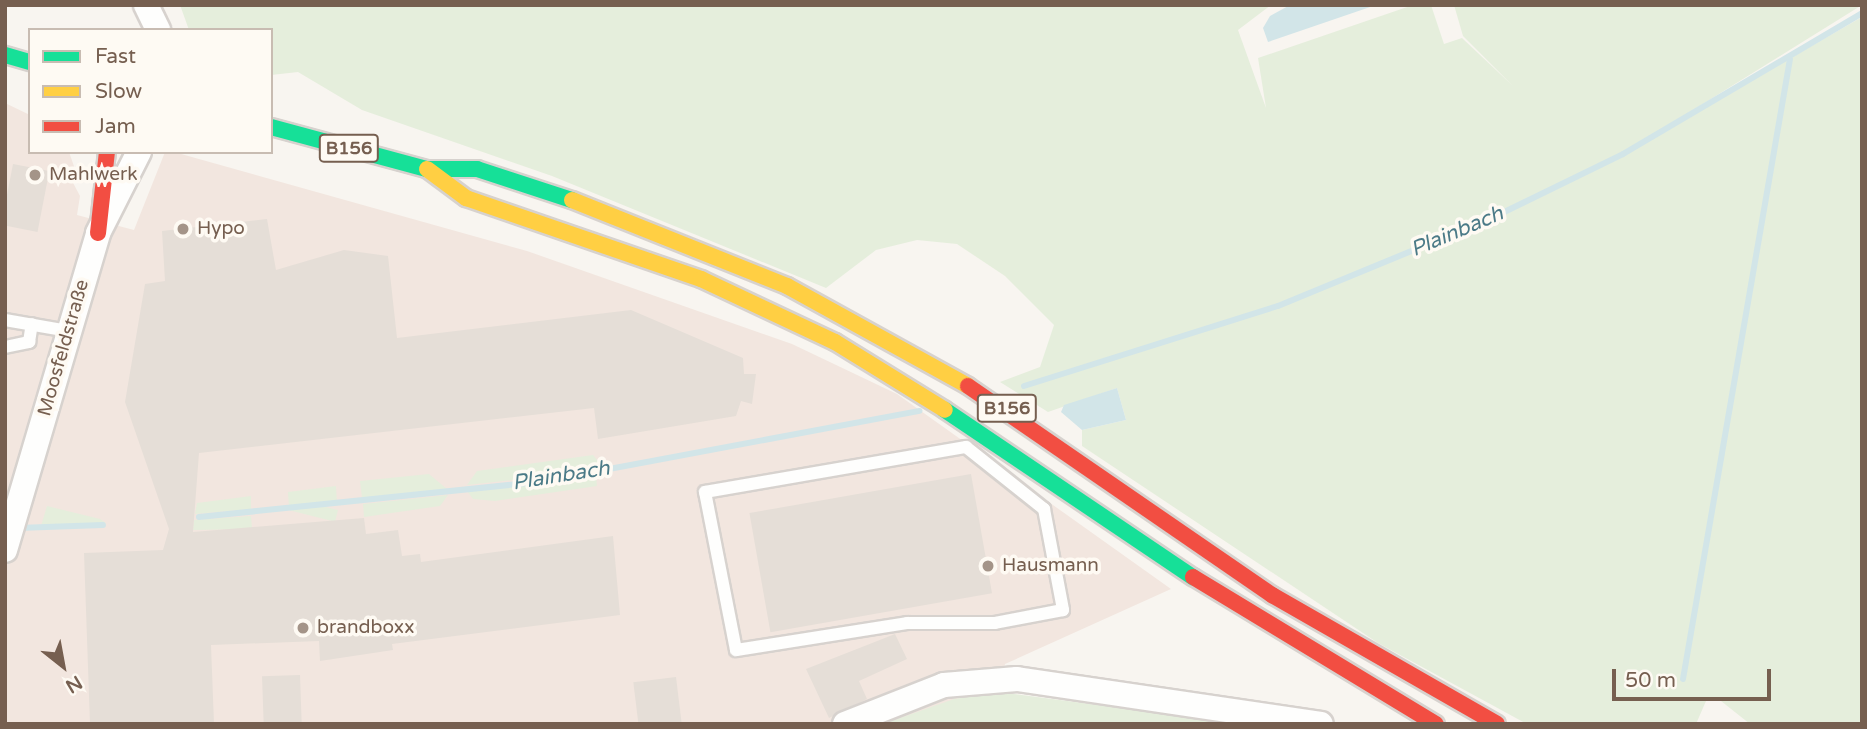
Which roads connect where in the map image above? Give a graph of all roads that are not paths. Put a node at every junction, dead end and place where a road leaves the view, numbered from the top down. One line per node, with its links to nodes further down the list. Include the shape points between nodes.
1 (146, 5): 2 (street)
2 (157, 28)
3 (273, 128): 7 (main road, B156)
4 (92, 154): 8 (main road)
5 (106, 154): 8 (main road)
6 (138, 154): 9 (street, Moosfeldstraße)
7 (427, 169): 18 (main road, B156, via 466,198 701,279 835,342 987,436 1244,612); 19 (main road, B156, via 477,169 624,217 857,322 1000,404 1272,595)
8 (99, 180): 9 (main road)
9 (98, 233): 12 (street, Moosfeldstraße)
10 (5, 320): 11 (lane)
11 (32, 324): 12 (lane); 13 (lane, via 29,342)
12 (69, 331): 14 (street, Moosfeldstraße)
13 (5, 347)
14 (5, 550)
15 (995, 623): 15 (lane, via 1063,610 1044,509 966,447 705,492 736,650 907,623)
16 (845, 724): 17 (street, via 944,685 1017,679)
17 (1321, 724)
18 (1436, 724)
19 (1497, 724)

